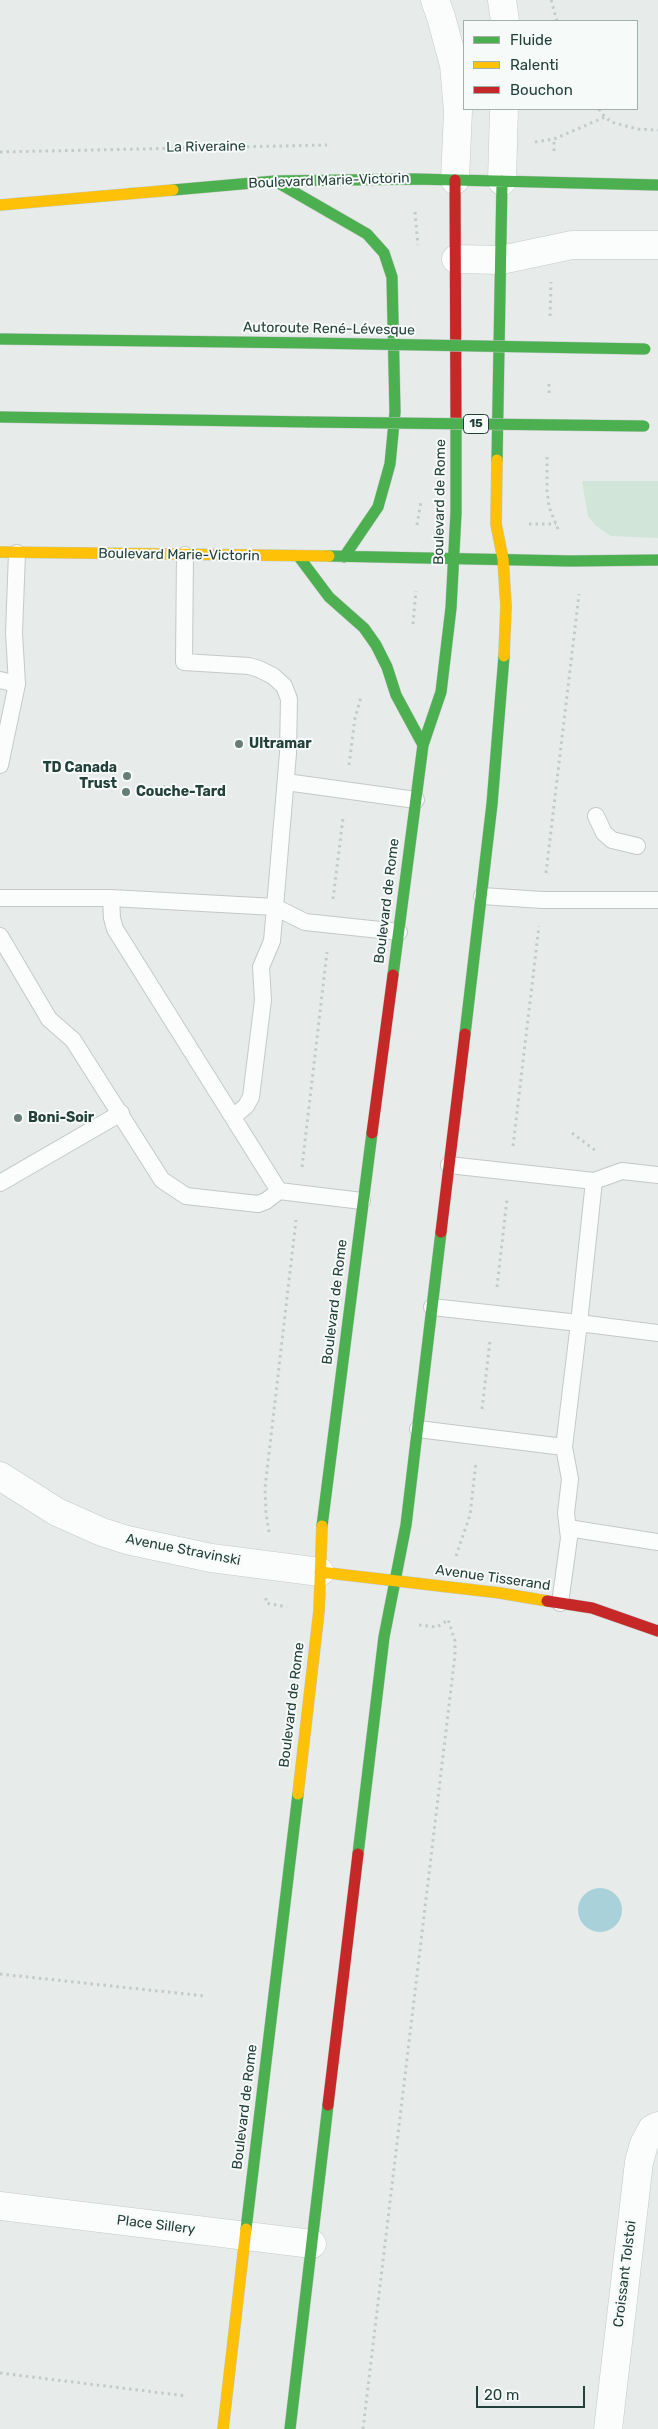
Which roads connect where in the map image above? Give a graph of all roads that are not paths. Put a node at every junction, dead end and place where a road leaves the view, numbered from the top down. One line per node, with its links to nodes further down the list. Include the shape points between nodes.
1 (435, 0): 5 (street, via 454,65 458,111)
2 (502, 0): 3 (street)
3 (505, 20)
4 (504, 110): 7 (street)
5 (455, 180): 6 (main road, Boulevard Marie-Victorin); 7 (main road, Boulevard Marie-Victorin); 11 (main road, Boulevard de Rome)
6 (275, 181): 9 (main road, Boulevard Marie-Victorin); 21 (main road, via 367,234 384,253 392,277 395,412 390,464 378,507)
7 (502, 181): 8 (main road, Boulevard Marie-Victorin); 12 (main road)
8 (658, 184)
9 (0, 205)
10 (658, 245): 12 (street, via 572,245)
11 (456, 259): 12 (street); 22 (main road, Boulevard de Rome)
12 (501, 260): 23 (main road, via 496,524)
13 (0, 339): 14 (main road, Autoroute René-Lévesque, bridge)
14 (658, 349)
15 (0, 417): 16 (main road, 15, bridge)
16 (658, 427)
17 (0, 552): 18 (main road, Boulevard Marie-Victorin)
18 (17, 552): 19 (main road, Boulevard Marie-Victorin); 26 (lane, via 14,633)
19 (185, 555): 20 (main road, Boulevard Marie-Victorin); 29 (lane, via 184,662 249,666 273,676 284,686 289,699 290,718)
20 (299, 557): 21 (main road, Boulevard Marie-Victorin); 27 (main road, via 329,597 364,628 376,645 396,695)
21 (344, 557): 22 (main road, Boulevard Marie-Victorin)
22 (454, 558): 23 (main road, Boulevard Marie-Victorin); 27 (main road, Boulevard de Rome, via 441,692)
23 (503, 559): 24 (main road, Boulevard Marie-Victorin, via 570,562); 33 (main road, via 506,606 503,673)
24 (658, 560)
25 (0, 680): 26 (lane)
26 (17, 684): 28 (lane)
27 (422, 746): 30 (main road, Boulevard de Rome)
28 (0, 765)
29 (286, 782): 30 (lane); 37 (lane)
30 (416, 800): 38 (main road, Boulevard de Rome)
31 (596, 816): 32 (lane, via 604,833 612,840)
32 (637, 846)
33 (482, 896): 36 (lane, via 542,900); 42 (main road)
34 (0, 898): 35 (lane)
35 (111, 898): 37 (lane); 41 (lane, via 116,929)
36 (658, 900)
37 (275, 907): 38 (lane, via 304,922); 41 (lane, via 272,941 262,967 263,1000 251,1097)
38 (399, 932): 47 (main road, Boulevard de Rome)
39 (0, 936): 40 (lane, via 49,1019 73,1040)
40 (121, 1113): 45 (lane); 46 (lane, via 162,1180 186,1196 258,1204)
41 (233, 1117): 46 (lane)
42 (449, 1165): 44 (lane); 48 (main road)
43 (658, 1175): 44 (lane, via 622,1171)
44 (594, 1181): 49 (lane)
45 (0, 1183)
46 (279, 1191): 47 (lane)
47 (362, 1201): 56 (main road, Boulevard de Rome, via 322,1514)
48 (432, 1307): 49 (lane); 51 (main road)
49 (579, 1323): 50 (lane); 52 (lane)
50 (658, 1332)
51 (418, 1429): 52 (lane); 57 (main road, via 406,1525)
52 (564, 1447): 54 (lane, via 570,1478 566,1513)
53 (0, 1476): 56 (street, Avenue Stravinski, via 57,1512 127,1540 211,1558)
54 (568, 1528): 55 (lane); 58 (lane, via 570,1538)
55 (658, 1542)
56 (320, 1572): 57 (main road, Avenue Tisserand); 62 (main road, Boulevard de Rome)
57 (394, 1582): 58 (main road, Avenue Tisserand); 63 (main road, via 382,1647)
58 (560, 1603): 59 (main road, Avenue Tisserand, via 592,1608)
59 (658, 1631)
60 (658, 2126): 66 (street, Croissant Tolstoi, via 648,2136 639,2162)
61 (0, 2206): 62 (street, Place Sillery)
62 (246, 2236): 63 (street, Place Sillery); 64 (main road, Boulevard de Rome)
63 (312, 2244): 65 (main road)
64 (223, 2429)
65 (290, 2429)
66 (608, 2429)

